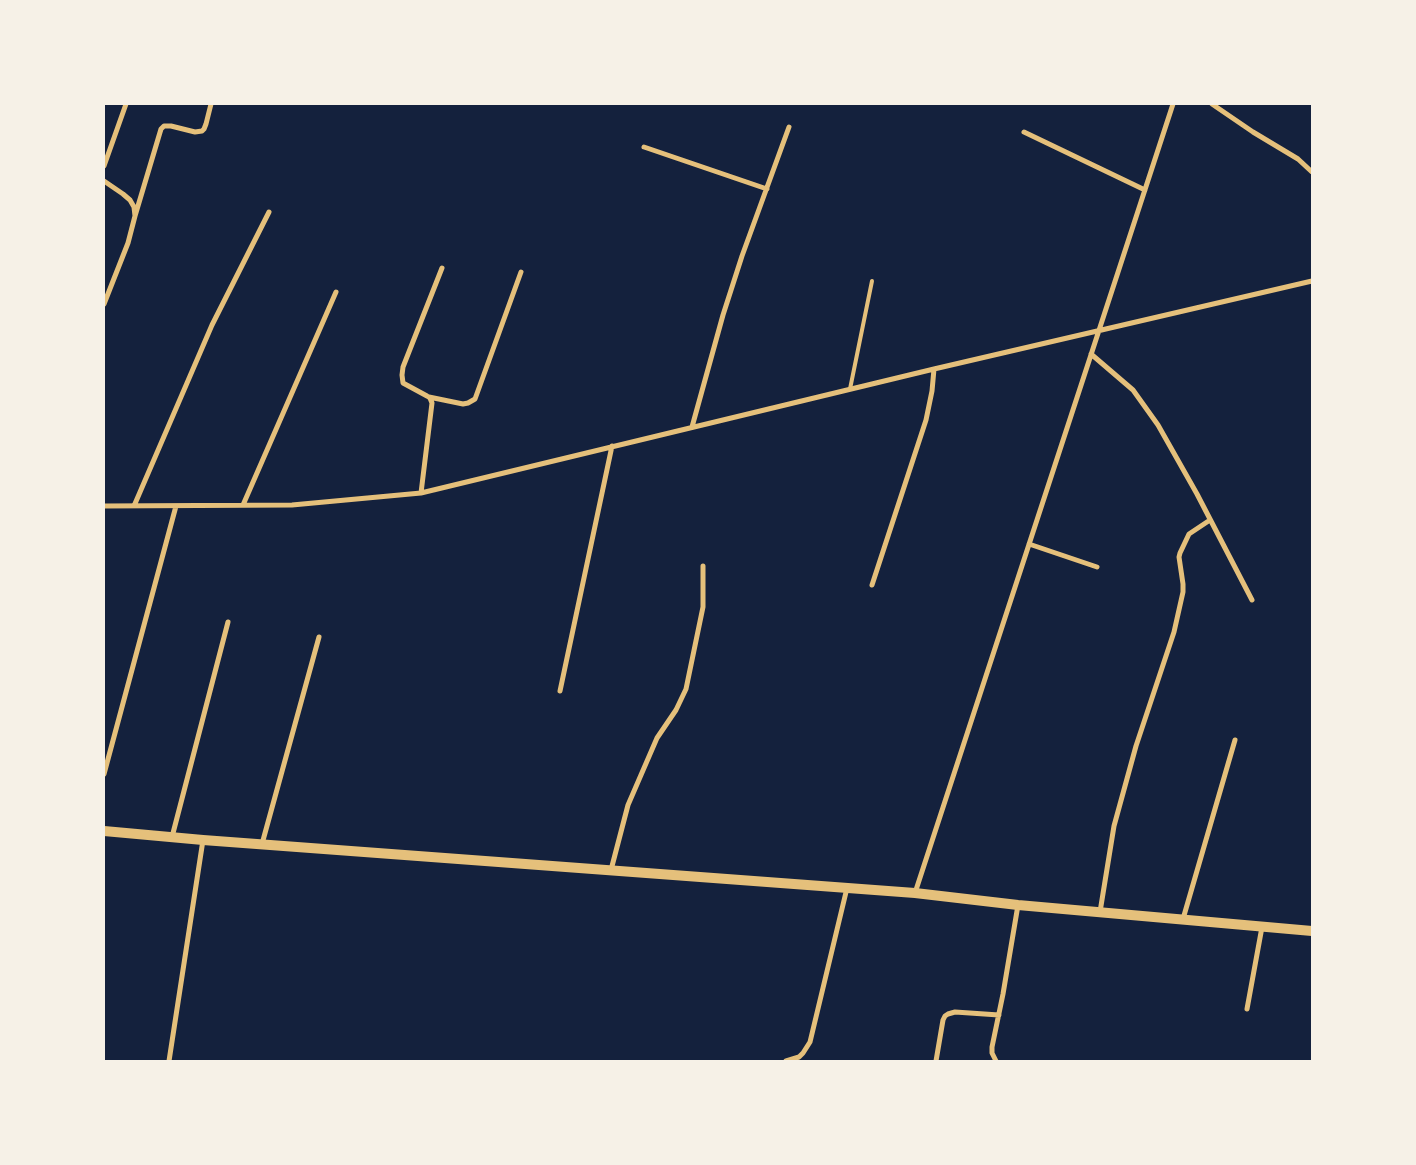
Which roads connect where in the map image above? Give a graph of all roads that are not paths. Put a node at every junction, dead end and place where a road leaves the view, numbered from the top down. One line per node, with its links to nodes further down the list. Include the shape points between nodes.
1 (126, 104): 8 (street)
2 (211, 104): 14 (street, via 202,131 171,126 161,129)
3 (1173, 104): 12 (street)
4 (1212, 104): 9 (street, via 1298,159)
5 (789, 127): 11 (street)
6 (1024, 132): 12 (street)
7 (644, 147): 11 (street)
8 (104, 166)
9 (1312, 172)
10 (104, 181): 14 (street, via 130,200)
11 (767, 189): 26 (street, via 722,315)
12 (1145, 190): 21 (street)
13 (269, 212): 31 (street, via 212,325)
14 (135, 216): 20 (street)
15 (442, 268): 25 (street, via 402,375 403,383)
16 (520, 272): 25 (street, via 475,400 463,404)
17 (872, 281): 24 (lane)
18 (1312, 281): 21 (street)
19 (336, 292): 29 (street)
20 (104, 304)
21 (1099, 330): 22 (street); 23 (street)
22 (1091, 354): 33 (street, via 1143,402); 34 (street)
23 (934, 369): 24 (street); 37 (street, via 926,420)
24 (850, 389): 26 (street)
25 (428, 397): 28 (street, via 432,411)
26 (692, 427): 27 (street)
27 (612, 446): 28 (street); 41 (street)
28 (421, 493): 29 (street, via 292,505)
29 (243, 505): 32 (street)
30 (104, 506): 31 (street)
31 (134, 506): 32 (street)
32 (176, 506): 43 (street)
33 (1210, 520): 38 (street); 52 (street, via 1189,534 1180,553 1183,592 1174,632 1136,746 1114,826)
34 (1029, 544): 36 (street); 50 (street)
35 (703, 566): 48 (street, via 703,607 686,689 657,738 628,805)
36 (1097, 567)
37 (872, 585)
38 (1252, 600)
39 (228, 622): 45 (street)
40 (319, 637): 47 (street)
41 (560, 691)
42 (1235, 740): 53 (street)
43 (104, 774)
44 (104, 831): 45 (main road)
45 (172, 837): 46 (main road)
46 (202, 840): 47 (main road); 58 (street)
47 (262, 845): 48 (main road)
48 (611, 871): 49 (main road)
49 (846, 888): 50 (main road); 59 (street, via 810,1042 799,1057)
50 (915, 893): 51 (main road)
51 (1018, 905): 52 (main road); 57 (street)
52 (1100, 912): 53 (main road)
53 (1183, 920): 54 (main road)
54 (1262, 926): 55 (main road); 56 (street)
55 (1312, 931)
56 (1247, 1009)
57 (999, 1015): 60 (street, via 955,1012 945,1016); 61 (street, via 992,1048)
58 (169, 1061)
59 (786, 1061)
60 (936, 1061)
61 (996, 1061)

